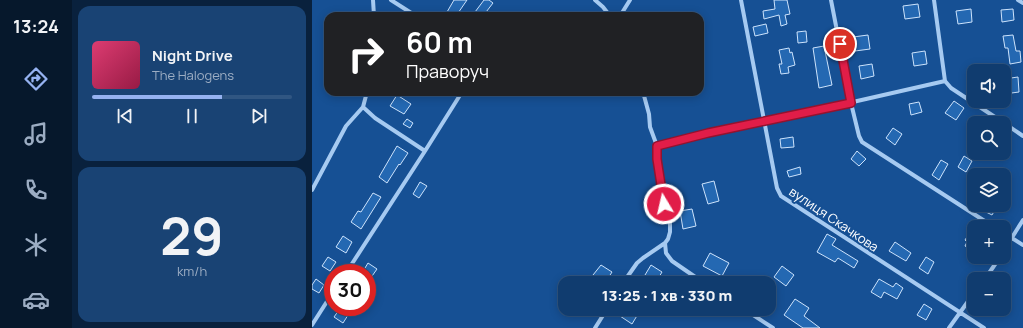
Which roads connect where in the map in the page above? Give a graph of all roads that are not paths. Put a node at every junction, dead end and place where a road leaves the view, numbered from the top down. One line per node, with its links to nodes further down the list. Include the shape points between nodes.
1 (373, 0): 10 (street)
2 (390, 0): 11 (street)
3 (595, 0): 12 (street)
4 (630, 0): 13 (street)
5 (740, 0): 21 (street, вулиця Скачкова)
6 (831, 0): 18 (street)
7 (934, 0): 14 (street)
8 (1018, 0): 9 (street)
9 (1023, 3)
10 (374, 12)
11 (410, 12)
12 (607, 12)
13 (622, 12)
14 (945, 81): 18 (street); 20 (street, via 951,88)
15 (366, 96): 19 (street)
16 (459, 96): 25 (street)
17 (644, 96): 24 (street, via 650,127)
18 (851, 103): 21 (street); 27 (street, via 862,142)
19 (363, 107): 25 (street, via 374,118); 26 (street, via 346,126)
20 (993, 116)
21 (765, 122): 24 (street); 37 (street, вулиця Скачкова, via 780,196)
22 (1011, 128): 23 (street)
23 (1023, 136)
24 (657, 146): 30 (street, via 664,204 670,221 670,232)
25 (425, 151): 32 (street)
26 (312, 190)
27 (983, 220)
28 (1023, 220): 29 (street)
29 (1012, 238): 31 (street)
30 (665, 243): 33 (street, via 637,263); 34 (street, via 666,253 672,261)
31 (1023, 245)
32 (352, 264)
33 (628, 276)
34 (694, 276)
35 (967, 303): 37 (street)
36 (324, 306): 40 (street)
37 (960, 312): 43 (street); 44 (street, вулиця Скачкова)
38 (603, 316): 41 (street)
39 (755, 316): 42 (street)
40 (312, 325)
41 (595, 328)
42 (773, 328)
43 (949, 328)
44 (984, 328)

